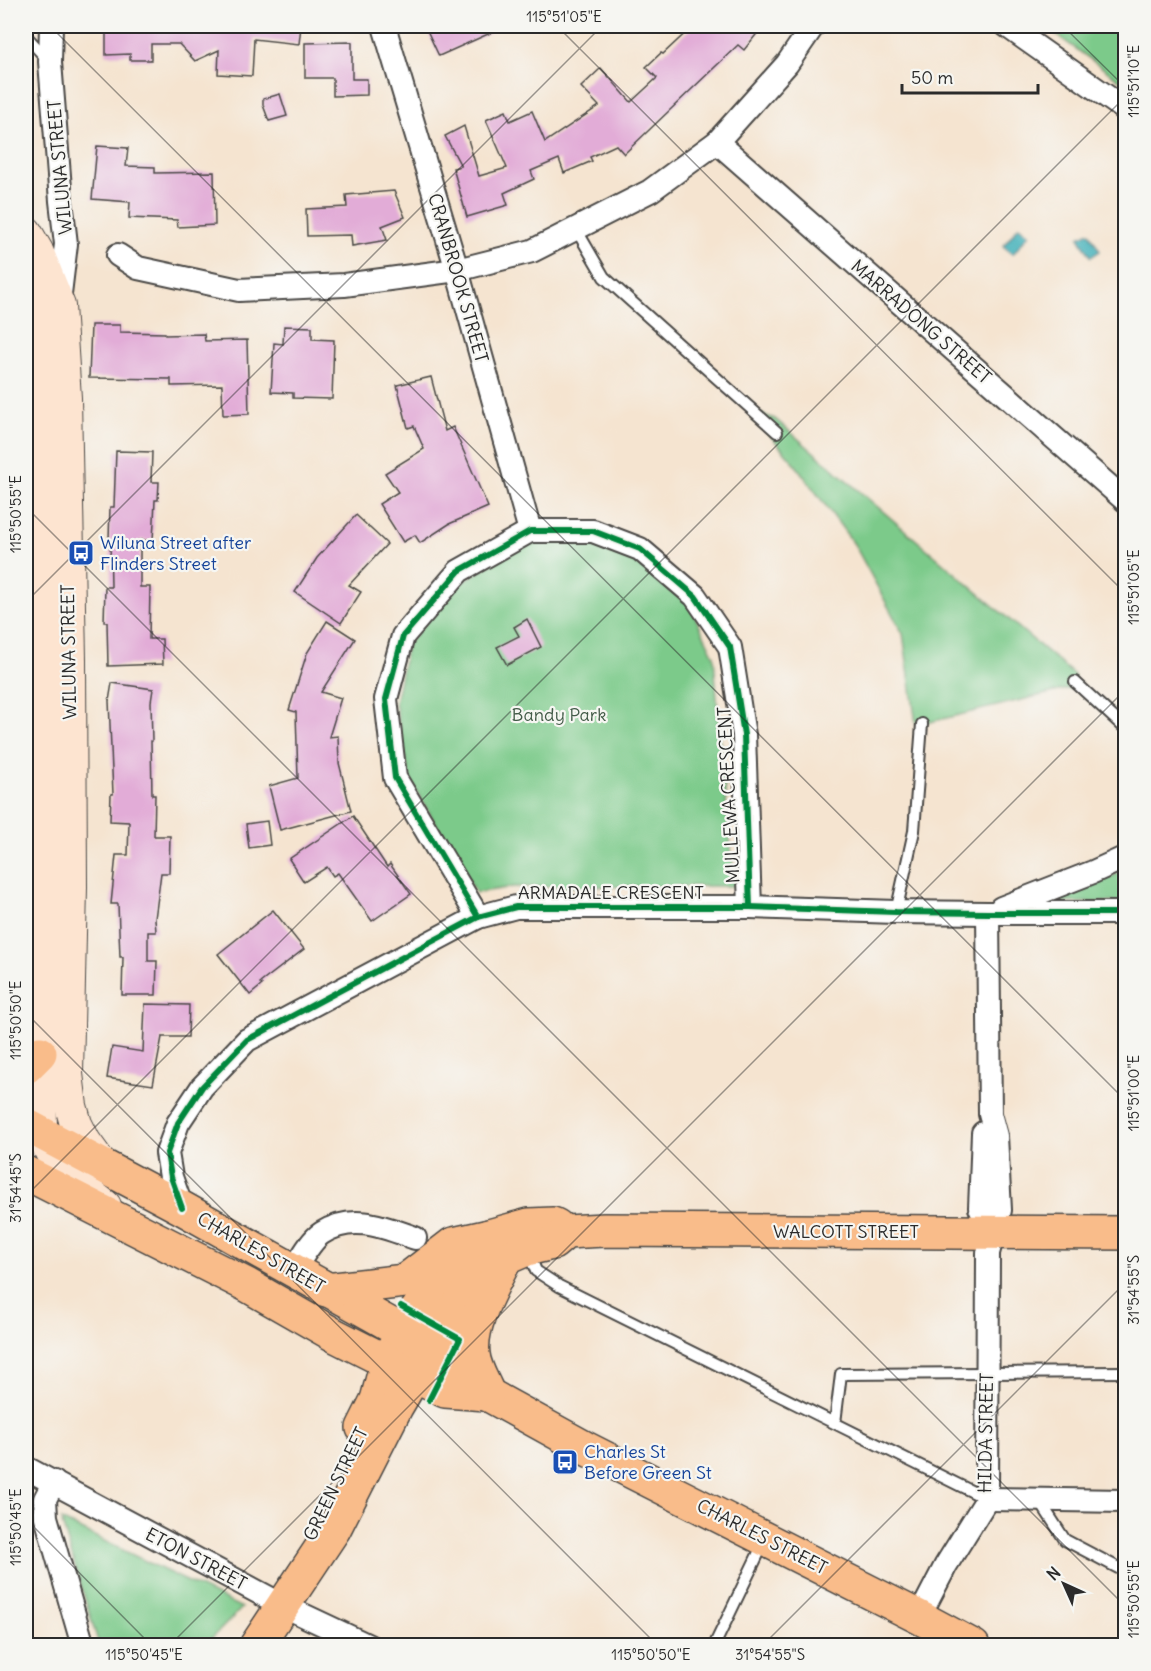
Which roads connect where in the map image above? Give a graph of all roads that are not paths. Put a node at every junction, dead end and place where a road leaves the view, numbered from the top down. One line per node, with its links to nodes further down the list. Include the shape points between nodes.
1 (51, 26): 6 (street, WILUNA STREET)
2 (384, 26): 12 (street, CRANBROOK STREET)
3 (813, 26): 8 (street, via 787,64)
4 (1007, 26): 7 (street)
5 (26, 36): 6 (lane)
6 (50, 62): 13 (street, WILUNA STREET, via 66,244)
7 (1125, 110)
8 (717, 142): 9 (street, via 650,191); 15 (street, MARRADONG STREET)
9 (576, 229): 12 (street, via 532,251); 14 (lane, via 604,277)
10 (26, 232): 13 (main road, via 37,251)
11 (118, 255): 12 (street, via 138,268 239,290 345,285)
12 (457, 270): 16 (street, CRANBROOK STREET)
13 (39, 306): 20 (main road, WILUNA STREET, via 65,409 70,648)
14 (777, 432)
15 (1125, 501)
16 (530, 531): 22 (street, MULLEWA CRESCENT, via 593,531 640,549 695,596 730,646 744,735); 26 (street, MULLEWA CRESCENT, via 459,571 410,627 403,636 386,699 395,778)
17 (1075, 682): 19 (lane)
18 (922, 724): 23 (lane, via 914,831)
19 (1125, 729)
20 (57, 815): 27 (main road, WILUNA STREET); 29 (main road, WILUNA STREET, via 71,887 67,1074 70,1106 85,1142)
21 (1125, 857): 24 (street, ARMADALE CRESCENT)
22 (750, 907): 23 (street, ARMADALE CRESCENT); 26 (street, ARMADALE CRESCENT, via 516,907)
23 (896, 912): 24 (street, ARMADALE CRESCENT)
24 (988, 913): 25 (street); 33 (street, via 990,1114 983,1134 980,1208)
25 (1125, 913)
26 (478, 917): 31 (street, ARMADALE CRESCENT, via 248,1040 202,1087 178,1123 167,1153)
27 (33, 1060): 28 (main road, WILUNA STREET)
28 (33, 1129): 29 (main road, CHARLES STREET); 32 (main road, WILUNA STREET, via 79,1186)
29 (101, 1164): 31 (main road, CHARLES STREET)
30 (26, 1173): 32 (main road, CHARLES STREET)
31 (182, 1208): 37 (main road, CHARLES STREET)
32 (134, 1228): 40 (main road, CHARLES STREET, via 247,1285 336,1336)
33 (993, 1233): 34 (main road, WALCOTT STREET); 36 (main road, WALCOTT STREET, via 566,1232 554,1224 529,1225); 42 (street, HILDA STREET, via 988,1253)
34 (1125, 1233)
35 (415, 1238): 37 (street, via 377,1224 342,1223 320,1234)
36 (507, 1248): 38 (main road, via 453,1244 405,1281); 39 (main road, WALCOTT STREET, via 448,1268); 40 (main road, WALCOTT STREET); 43 (main road, via 472,1339 473,1356); 44 (lane, via 559,1286)
37 (294, 1270): 38 (main road, CHARLES STREET)
38 (326, 1290): 39 (main road, CHARLES STREET)
39 (402, 1331): 40 (main road, WALCOTT STREET)
40 (410, 1362): 43 (main road, CHARLES STREET, via 458,1365); 52 (main road, GREEN STREET, via 378,1400 315,1521)
41 (1125, 1372): 42 (lane)
42 (987, 1373): 44 (lane, via 841,1374); 47 (street, HILDA STREET)
43 (488, 1394): 50 (main road, CHARLES STREET, via 585,1448)
44 (835, 1423): 47 (lane)
45 (26, 1468): 46 (street, ETON STREET)
46 (54, 1482): 52 (street, ETON STREET); 54 (street, via 45,1499 46,1517)
47 (987, 1499): 48 (street); 53 (street, HILDA STREET)
48 (1039, 1500): 49 (street); 51 (lane, via 1065,1540)
49 (1125, 1501)
50 (766, 1539): 53 (main road, CHARLES STREET); 57 (lane)
51 (1125, 1572)
52 (284, 1606): 55 (main road, GREEN STREET); 56 (street, ETON STREET)
53 (919, 1617): 58 (main road, CHARLES STREET)
54 (82, 1646)
55 (255, 1646)
56 (369, 1646)
57 (714, 1646)
58 (973, 1646)

